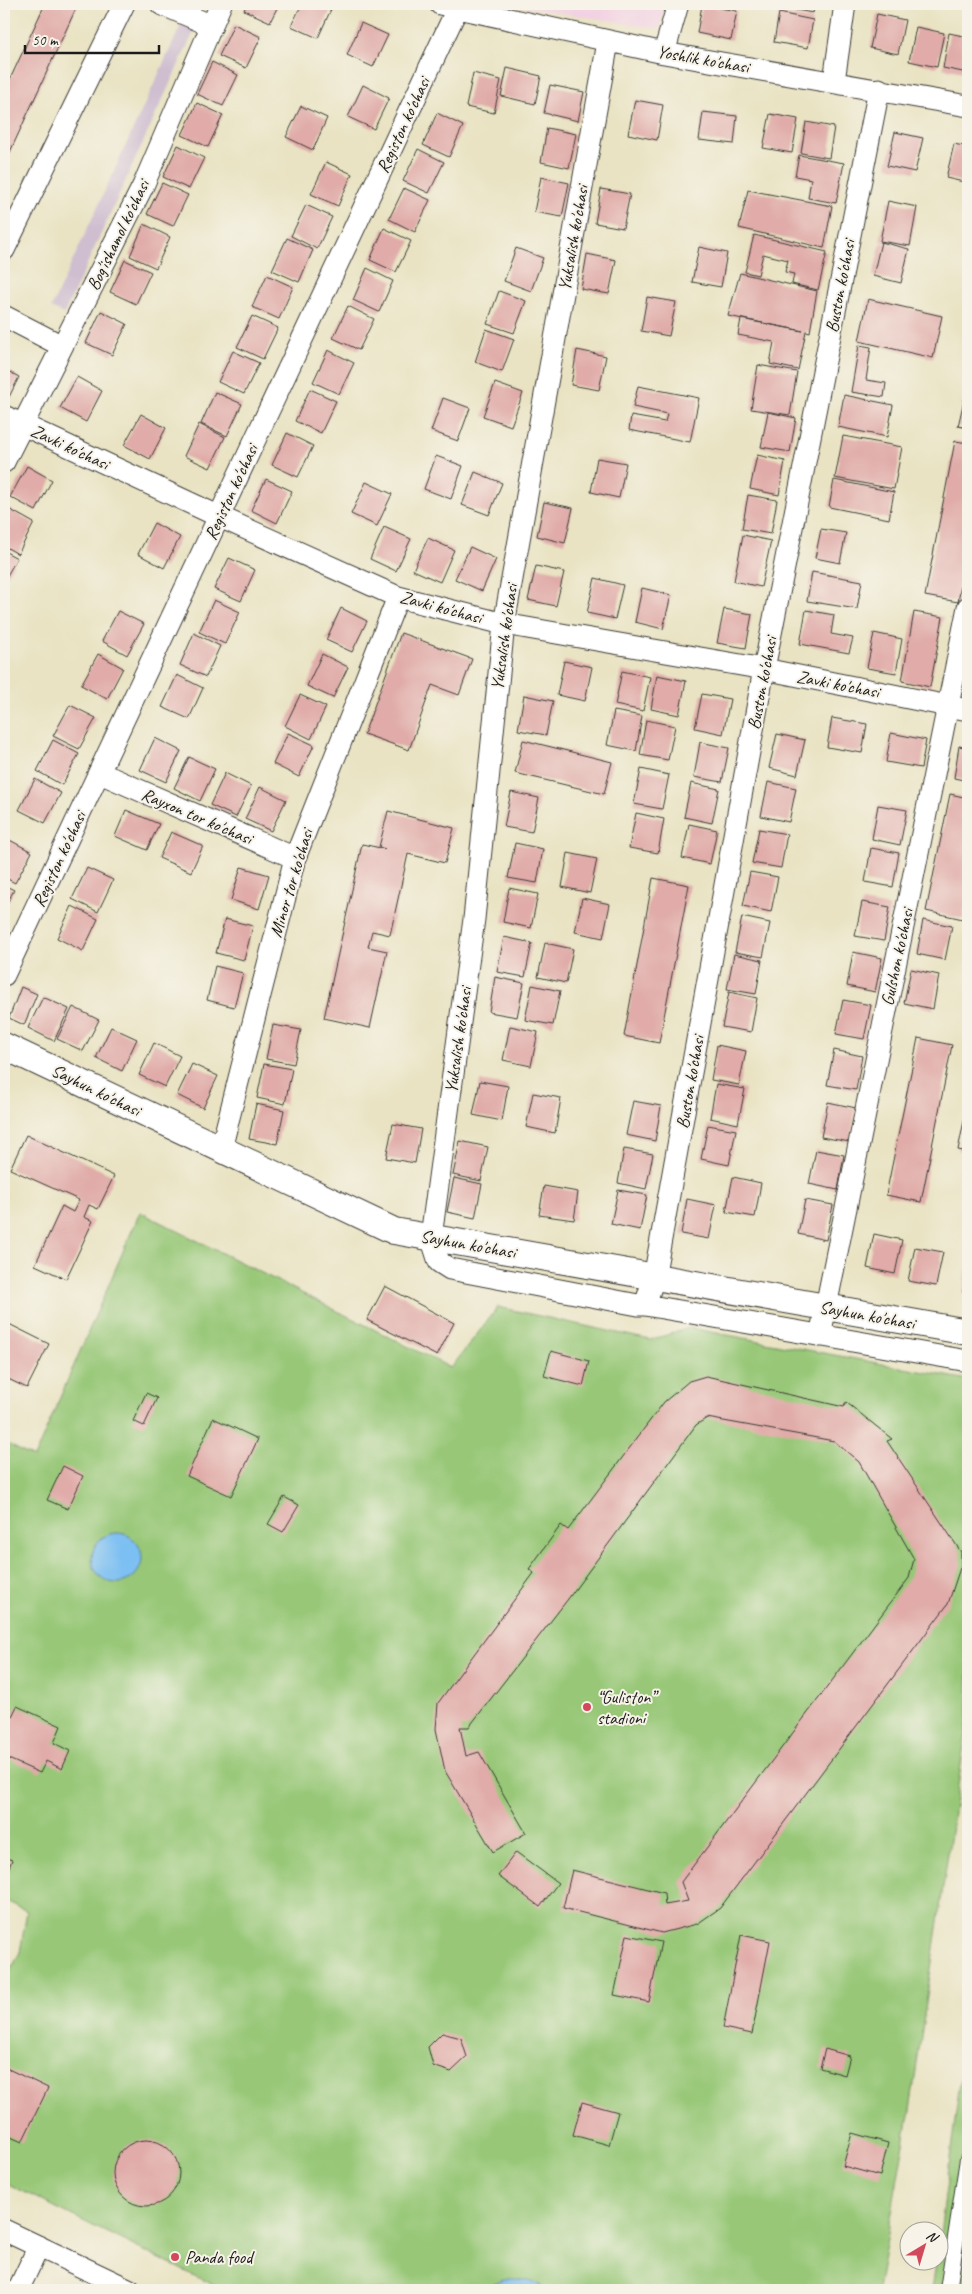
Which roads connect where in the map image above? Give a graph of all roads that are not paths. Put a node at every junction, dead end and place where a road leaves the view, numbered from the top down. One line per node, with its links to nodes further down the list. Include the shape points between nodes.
1 (124, 4): 13 (street)
2 (161, 4): 7 (street)
3 (221, 4): 7 (street, Bog'ishamol ko'chasi)
4 (678, 4): 9 (street)
5 (845, 4): 10 (street)
6 (449, 6): 8 (street, Yoshlik ko'chasi); 19 (street, Registon ko'chasi)
7 (212, 26): 15 (street, Bog'ishamol ko'chasi, via 143,186)
8 (608, 42): 9 (street, Yoshlik ko'chasi); 22 (street, Yuksalish ko'chasi)
9 (664, 53): 10 (street, Yoshlik ko'chasi)
10 (834, 81): 11 (street, Yoshlik ko'chasi)
11 (878, 90): 12 (street, Yoshlik ko'chasi); 23 (street, Buston ko'chasi)
12 (968, 106)
13 (4, 250)
14 (4, 316): 15 (street)
15 (62, 346): 17 (street, Bog'ishamol ko'chasi)
16 (4, 416): 17 (street, Zavki ko'chasi)
17 (23, 424): 18 (street, Bog'ishamol ko'chasi); 19 (street, Zavki ko'chasi)
18 (4, 462)
19 (220, 517): 20 (street, Zavki ko'chasi); 25 (street, Registon ko'chasi)
20 (398, 597): 22 (street, Zavki ko'chasi); 26 (street, Minor tor ko'chasi)
21 (968, 607): 24 (street, Gulshon ko'chasi)
22 (504, 624): 23 (street, Zavki ko'chasi); 30 (street, Yuksalish ko'chasi, via 474,919)
23 (764, 670): 24 (street, Zavki ko'chasi); 31 (street, Buston ko'chasi)
24 (958, 708): 33 (street, Gulshon ko'chasi)
25 (100, 774): 26 (street, Rayxon tor ko'chasi); 27 (street, Registon ko'chasi)
26 (295, 858): 29 (street, Minor tor ko'chasi)
27 (4, 975)
28 (4, 1046): 29 (street, Sayhun ko'chasi)
29 (221, 1149): 30 (street, Sayhun ko'chasi, via 394,1231)
30 (432, 1237): 31 (street, Sayhun ko'chasi); 32 (street, via 440,1262 450,1269)
31 (654, 1278): 32 (street, Buston ko'chasi); 33 (street, Sayhun ko'chasi)
32 (645, 1305): 35 (street)
33 (826, 1308): 34 (street, Sayhun ko'chasi); 35 (street, Gulshon ko'chasi)
34 (968, 1332)
35 (820, 1336): 36 (street)
36 (968, 1361)
37 (968, 2159): 42 (street)
38 (4, 2230): 39 (street)
39 (39, 2246): 40 (street); 41 (street)
40 (18, 2290)
41 (130, 2290)
42 (948, 2290)

